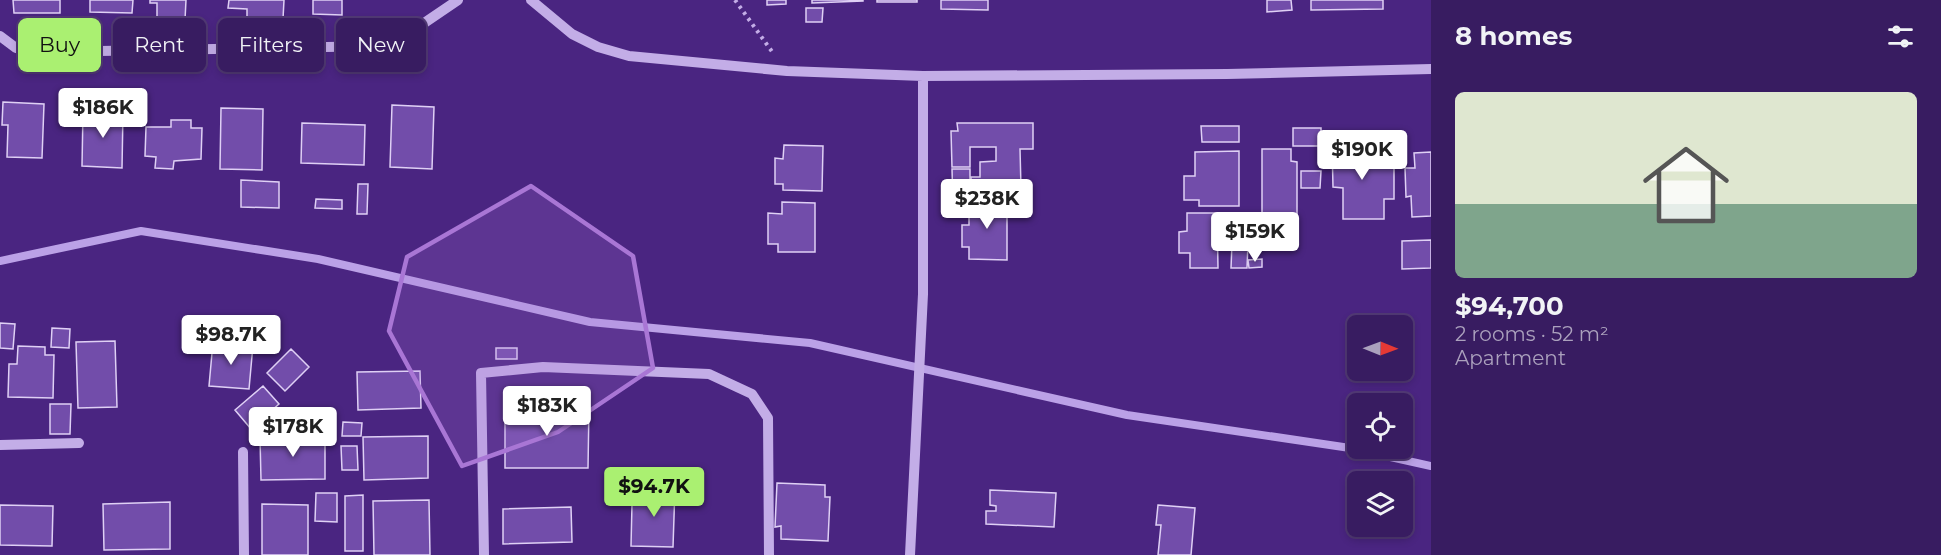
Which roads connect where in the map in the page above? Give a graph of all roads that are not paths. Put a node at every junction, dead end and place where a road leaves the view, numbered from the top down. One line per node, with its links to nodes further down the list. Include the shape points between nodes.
1 (459, 0): 3 (street, via 384,46 43,52 16,48)
2 (531, 0): 5 (street, via 572,34 629,56 787,71)
3 (0, 36)
4 (1431, 69): 5 (street)
5 (923, 76): 12 (street, via 923,294)
6 (79, 443): 7 (street)
7 (0, 445)
8 (243, 452): 9 (street)
9 (244, 555)
10 (484, 555): 11 (street, via 481,373 543,367 709,374 752,394 768,418)
11 (770, 555)
12 (910, 555)

